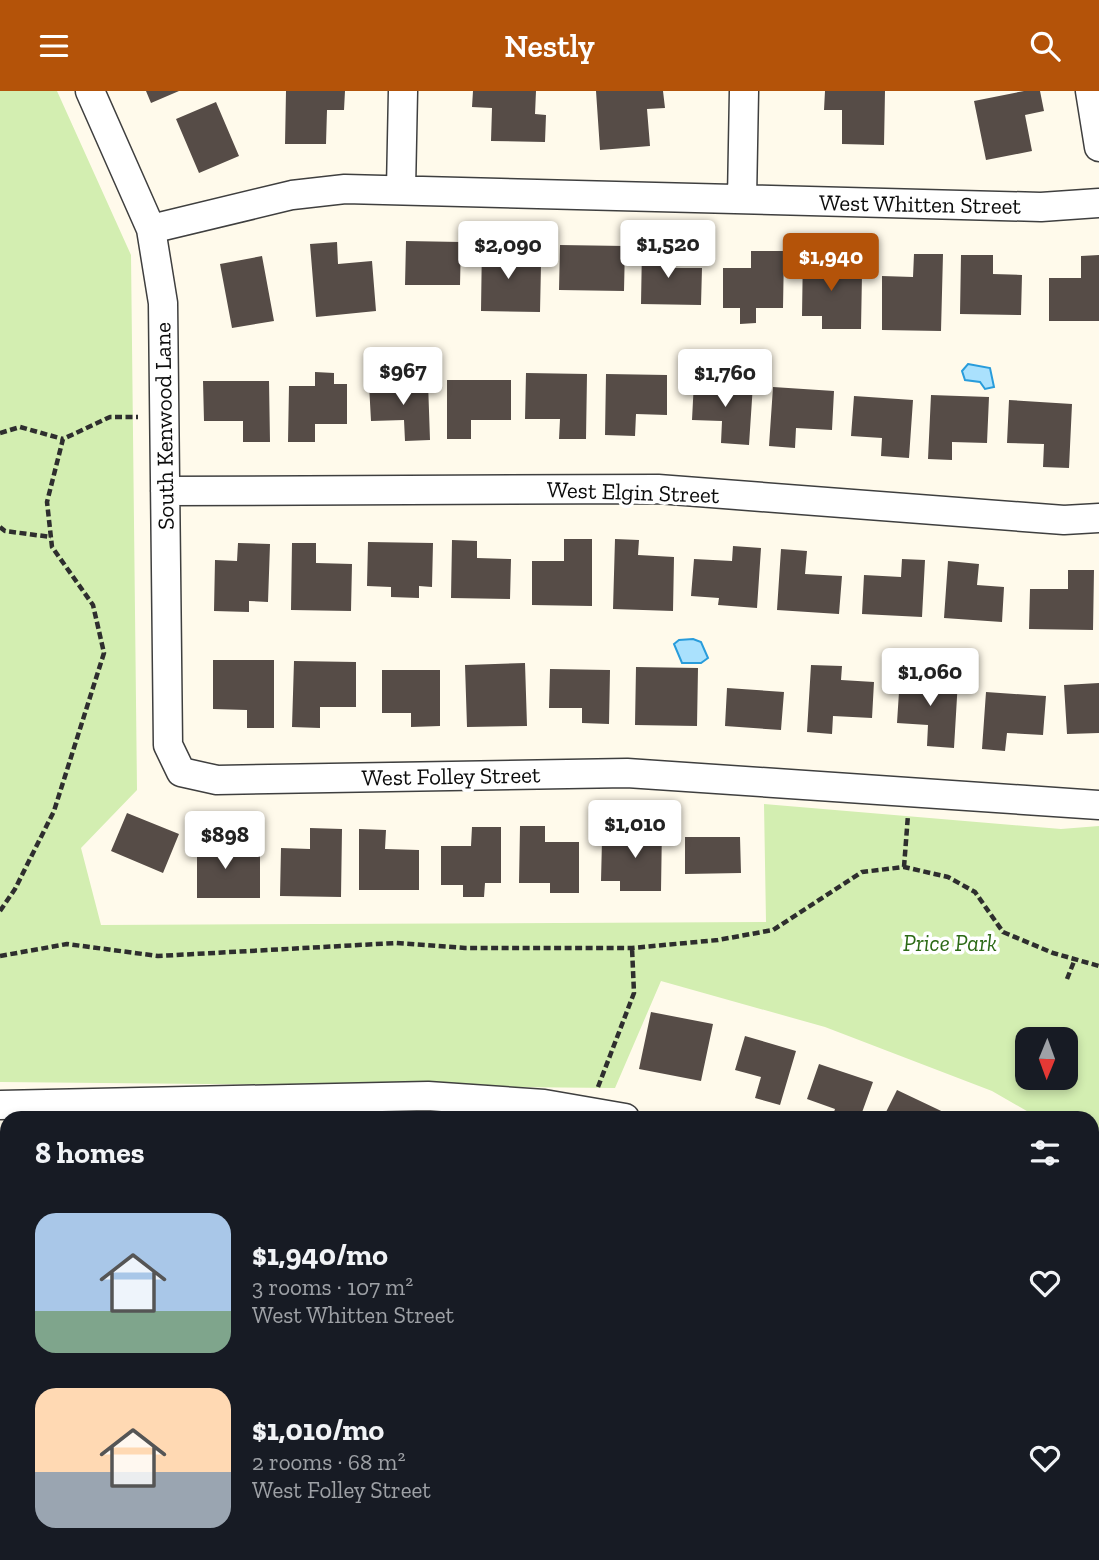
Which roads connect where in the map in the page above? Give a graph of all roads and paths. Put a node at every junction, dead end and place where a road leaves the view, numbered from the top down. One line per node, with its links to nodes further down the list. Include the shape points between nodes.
1 (90, 91): 9 (street, South Kenwood Lane)
2 (403, 91): 6 (street)
3 (744, 91): 7 (street)
4 (1090, 91): 5 (street)
5 (1099, 147)
6 (401, 188): 7 (street, West Whitten Street); 9 (street, West Whitten Street, via 292,194)
7 (742, 199): 8 (street, West Whitten Street, via 1041,207)
8 (1099, 203)
9 (151, 229): 10 (street, South Kenwood Lane, via 163,303)
10 (165, 417): 12 (path, via 110,417); 13 (street, South Kenwood Lane)
11 (0, 433): 12 (path, via 20,427)
12 (63, 439): 16 (path, via 47,502)
13 (165, 491): 14 (street, West Elgin Street, via 658,489); 17 (street, South Kenwood Lane, via 168,745)
14 (1099, 519)
15 (2, 530): 16 (path)
16 (51, 537): 21 (path, via 51,547 93,605 104,653 54,811)
17 (181, 772): 18 (street, West Folley Street, via 217,780 627,773)
18 (909, 793): 19 (street, West Folley Street); 20 (path)
19 (1099, 805)
20 (904, 867): 22 (path, via 862,872 773,930); 24 (path, via 948,877 975,892 1003,932)
21 (0, 911)
22 (632, 948): 23 (path, via 466,949 396,943 158,956 67,944); 28 (path, via 634,993)
23 (0, 956)
24 (1075, 959): 25 (path); 26 (path)
25 (1099, 966)
26 (1067, 979)
27 (0, 1105): 28 (street, via 428,1096)
28 (589, 1110): 29 (street)
29 (594, 1111)

